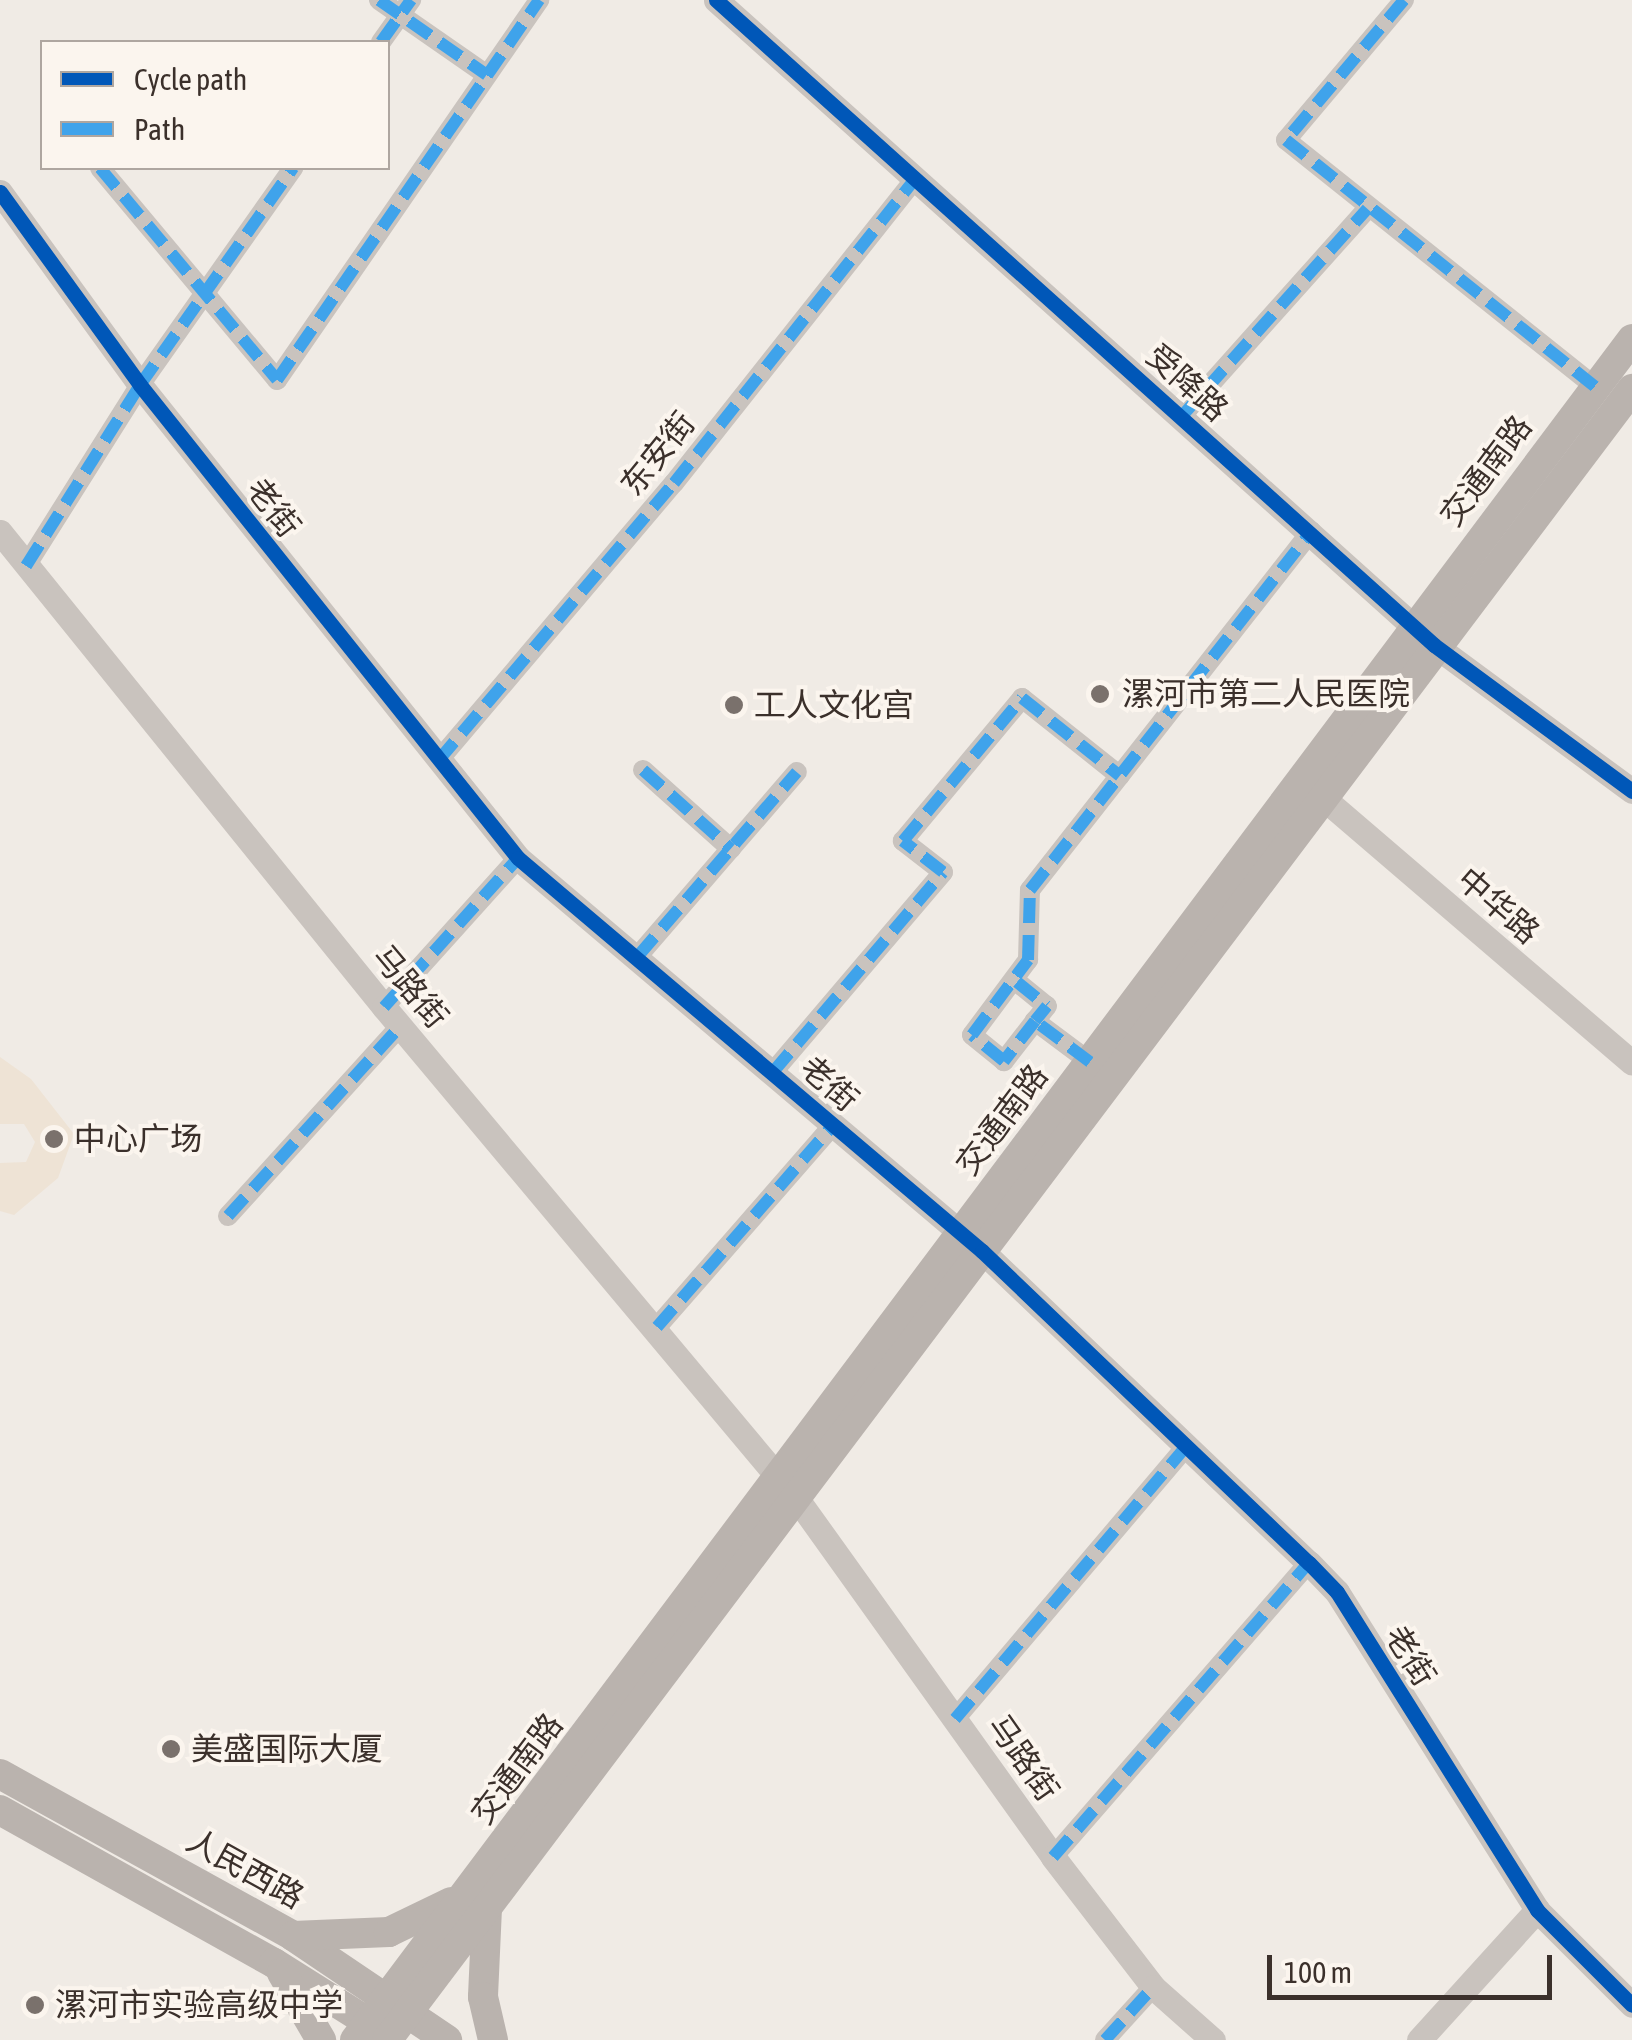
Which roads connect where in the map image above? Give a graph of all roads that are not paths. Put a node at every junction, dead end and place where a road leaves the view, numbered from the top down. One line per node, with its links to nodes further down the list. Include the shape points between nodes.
1 (378, 0): 5 (street)
2 (539, 0): 7 (street)
3 (716, 0): 10 (street, 受降路)
4 (1404, 0): 12 (street, via 1286,140)
5 (406, 8): 6 (street); 7 (street)
6 (382, 40)
7 (487, 75): 13 (street, via 277,380)
8 (102, 170): 13 (street)
9 (292, 170): 13 (street)
10 (916, 178): 18 (street, 受降路); 23 (street, 东安街, via 674,483)
11 (0, 192): 15 (street, 老街)
12 (1367, 209): 16 (street); 18 (street)
13 (205, 293): 15 (street)
14 (1632, 339): 16 (main road, 交通南路)
15 (140, 385): 21 (street); 23 (street, 老街)
16 (1594, 387): 22 (main road, 交通南路)
17 (1632, 389): 22 (main road, 交通南路)
18 (1182, 416): 19 (street, 受降路)
19 (1311, 531): 22 (street, 受降路); 26 (street)
20 (0, 532): 21 (street, 马路街)
21 (26, 566): 33 (street, 马路街)
22 (1423, 635): 27 (street, 受降路); 28 (main road, 交通南路); 35 (main road, 交通南路)
23 (438, 761): 30 (street, 老街)
24 (643, 770): 29 (street)
25 (797, 772): 29 (street)
26 (1120, 776): 32 (street, via 1030,890 1028,960); 37 (street, via 1022,698 903,841 942,872)
27 (1632, 792)
28 (1322, 798): 36 (street, 中华路); 40 (main road, 交通南路)
29 (731, 849): 31 (street)
30 (518, 858): 31 (street, 老街); 33 (street)
31 (638, 956): 37 (street, 老街)
32 (1016, 982): 34 (street, via 1047,1006); 34 (street, via 972,1036 1004,1061)
33 (392, 1016): 39 (street); 41 (street, 马路街)
34 (1036, 1021): 35 (street)
35 (1090, 1062): 40 (main road, 交通南路)
36 (1632, 1063)
37 (773, 1072): 38 (street, 老街)
38 (833, 1125): 40 (street, 老街); 41 (street)
39 (228, 1216)
40 (971, 1242): 42 (street, 老街); 43 (main road, 交通南路)
41 (658, 1327): 43 (street, 马路街)
42 (1188, 1444): 44 (street, 老街); 45 (street)
43 (788, 1488): 45 (street, 马路街); 49 (main road, 交通南路)
44 (1309, 1563): 48 (street); 50 (street, 老街, via 1337,1592)
45 (955, 1720): 48 (street, 马路街)
46 (0, 1774): 51 (main road, 人民西路)
47 (0, 1810): 52 (main road, 人民西路)
48 (1052, 1856): 53 (street, 马路街)
49 (476, 1900): 51 (main road, via 389,1932); 55 (main road, 交通南路); 58 (main road)
50 (1537, 1910): 54 (street, 老街); 61 (street)
51 (293, 1936): 55 (main road, 人民西路)
52 (274, 1963): 55 (main road, 人民西路); 56 (main road)
53 (1153, 1987): 59 (street); 60 (street, 马路街)
54 (1632, 2005)
55 (384, 2026): 57 (main road, 人民西路)
56 (322, 2040)
57 (448, 2040)
58 (493, 2040)
59 (1105, 2040)
60 (1213, 2040)
61 (1419, 2040)

